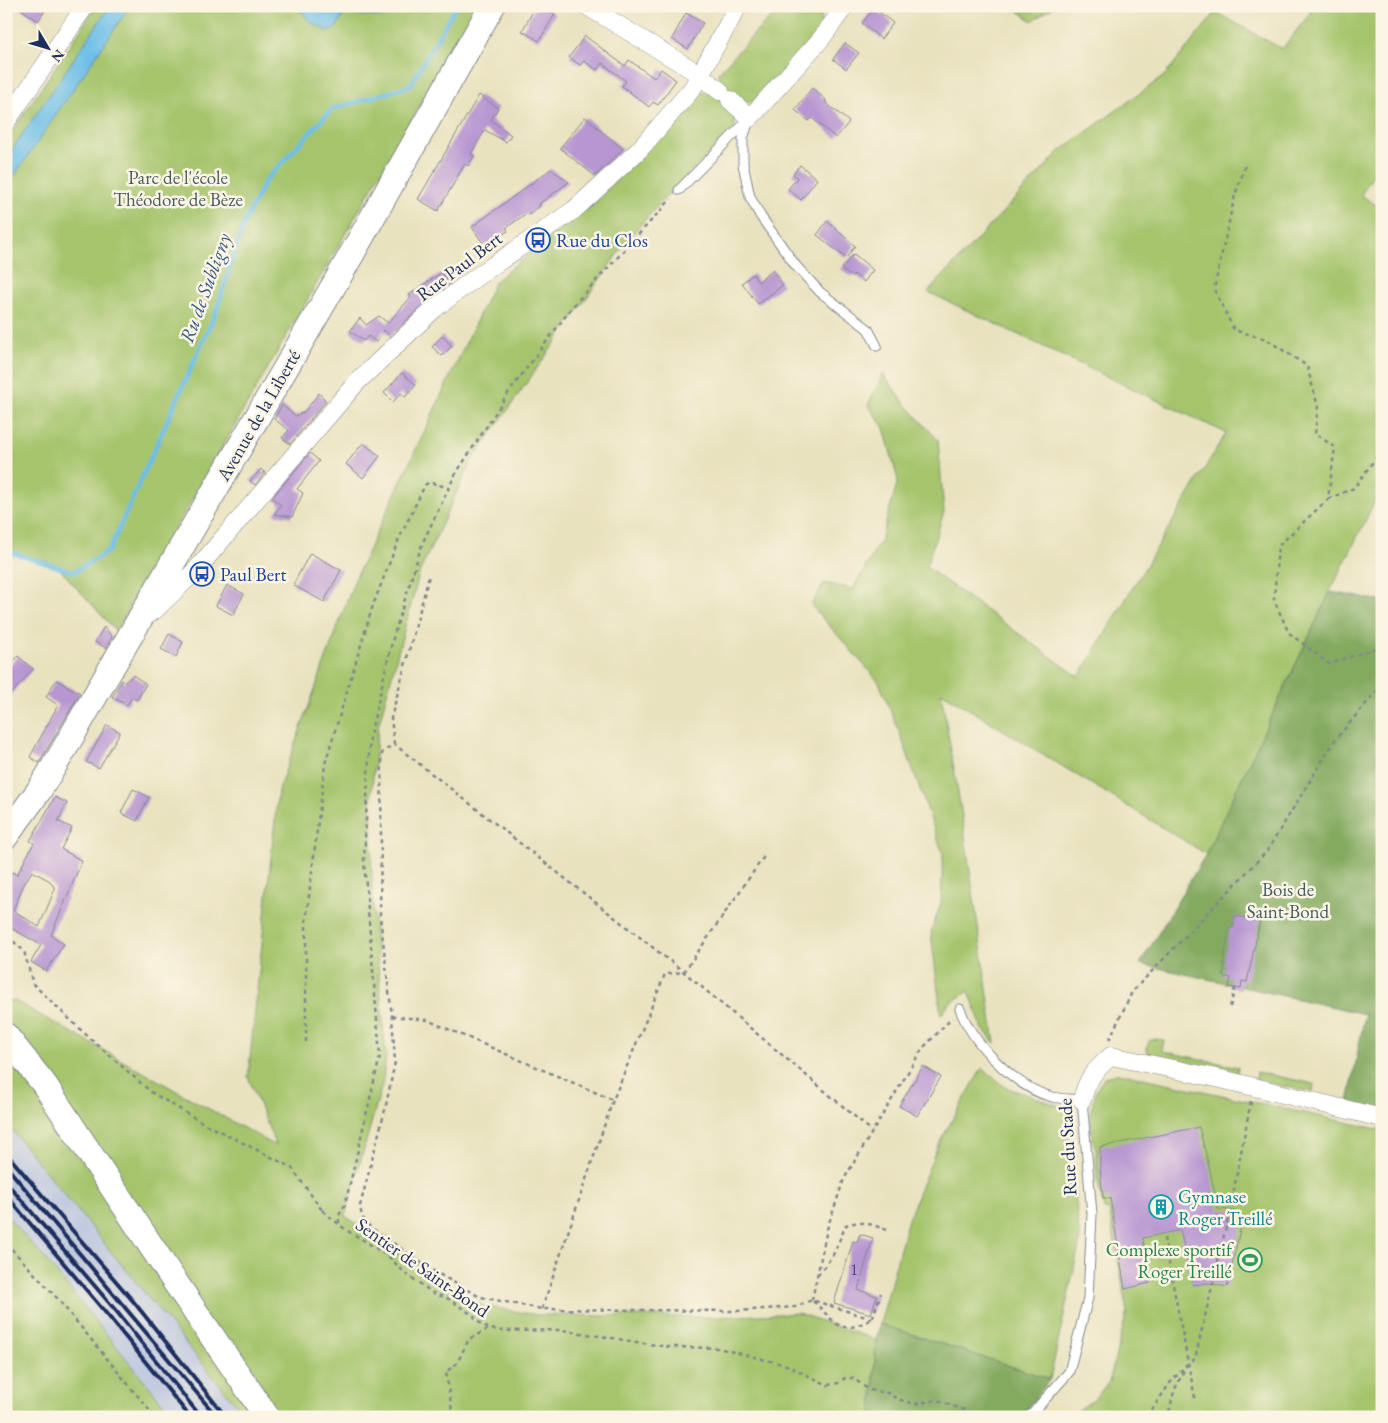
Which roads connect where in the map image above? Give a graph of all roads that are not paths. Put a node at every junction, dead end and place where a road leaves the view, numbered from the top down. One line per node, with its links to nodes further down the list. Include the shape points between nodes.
1 (85, 6): 8 (street)
2 (492, 6): 11 (main road, Avenue de la Liberté)
3 (587, 6): 6 (street)
4 (738, 6): 6 (street, Rue Paul Bert)
5 (845, 6): 7 (street, via 821,39)
6 (700, 75): 7 (street); 12 (street, Rue Paul Bert, via 692,89 639,150 574,210 434,309 358,382)
7 (750, 118): 9 (lane); 10 (lane, via 743,138 742,164 750,197 761,217 796,266 820,292 868,329)
8 (6, 122)
9 (679, 190)
10 (877, 346)
11 (179, 550): 12 (street); 13 (main road, Avenue de la Liberté)
12 (202, 563): 13 (street, Rue Paul Bert, via 155,610)
13 (138, 621): 14 (main road, Avenue de la Liberté, via 59,758)
14 (12, 828)
15 (960, 1009): 17 (lane, via 964,1022 982,1048 1009,1073 1052,1097)
16 (6, 1036): 19 (main road, via 44,1084)
17 (1082, 1100): 18 (street, Rue du Stade, via 1092,1073 1111,1056); 20 (lane, Rue du Stade, via 1092,1214 1088,1298 1069,1372)
18 (1382, 1118)
19 (267, 1417)
20 (1029, 1417)

